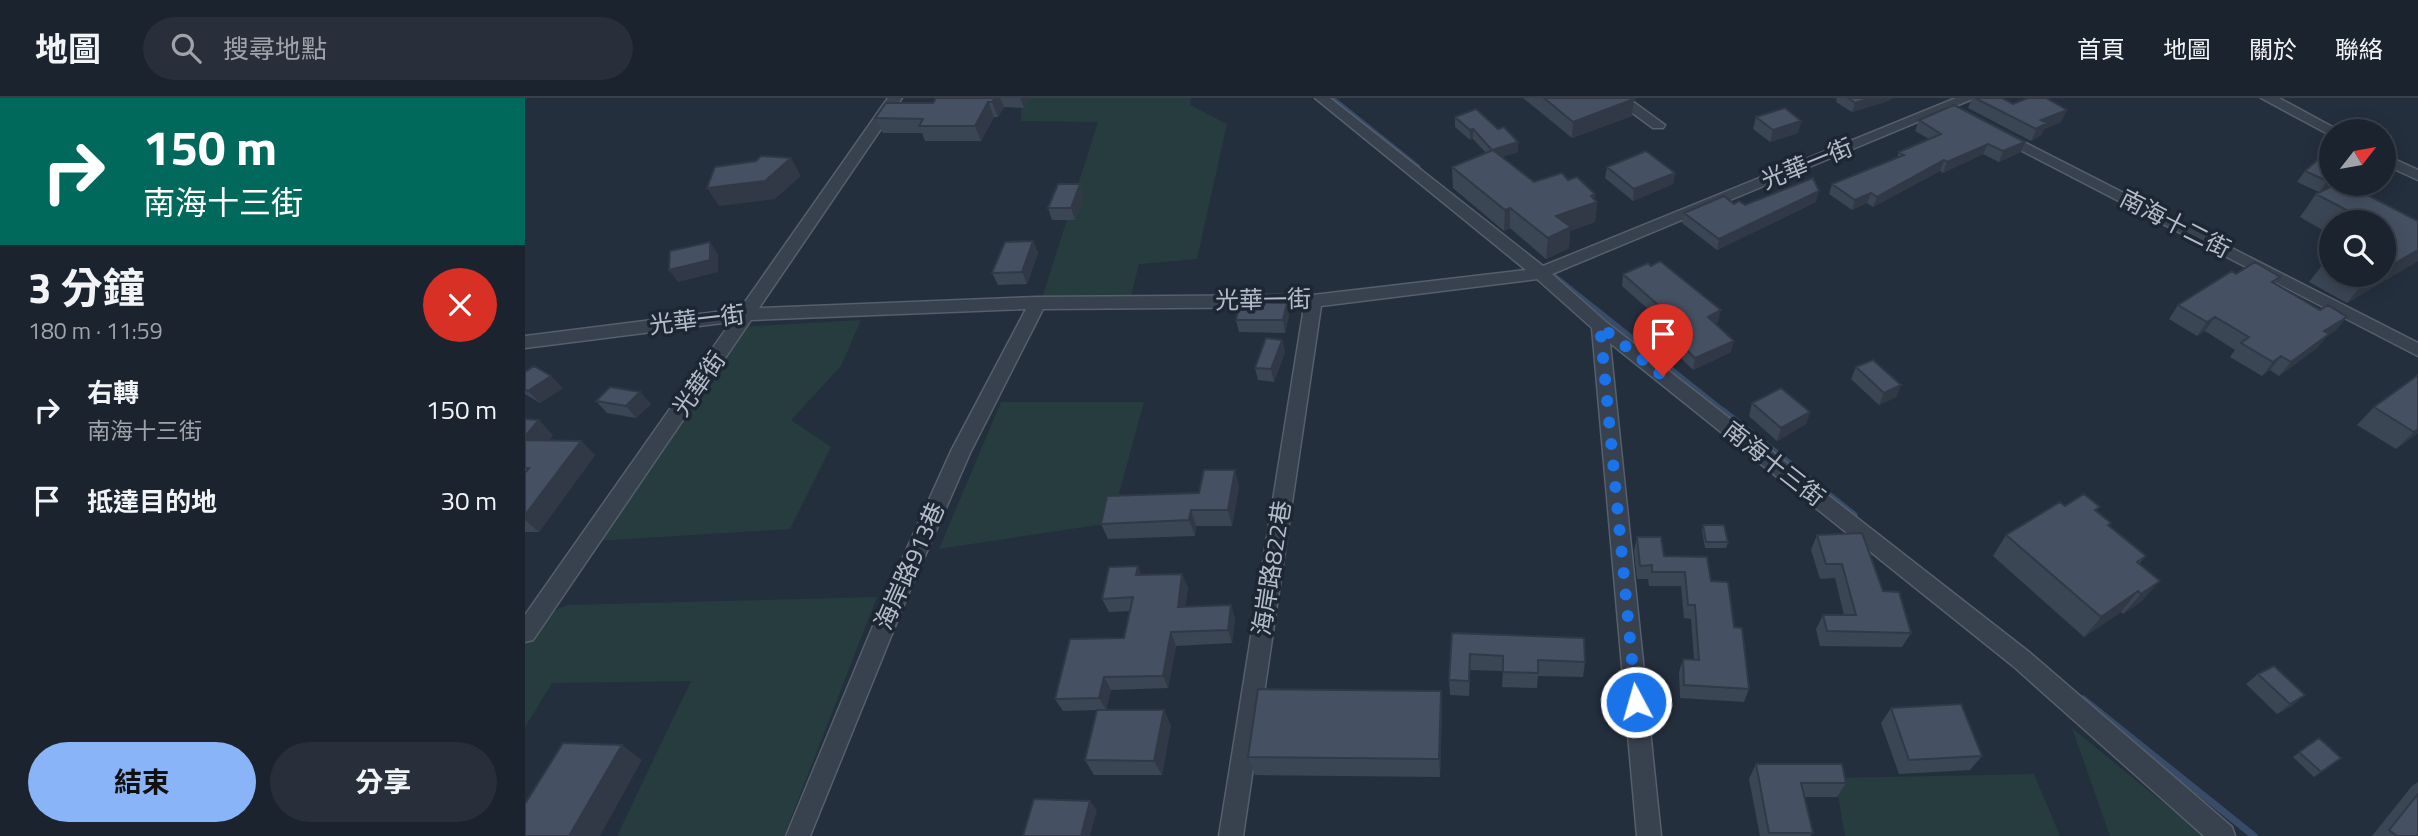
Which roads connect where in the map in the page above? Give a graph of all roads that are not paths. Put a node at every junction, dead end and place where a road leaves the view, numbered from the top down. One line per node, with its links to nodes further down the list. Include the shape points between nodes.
1 (895, 98): 15 (street, 光華街)
2 (1322, 98): 12 (street, 南海十三街)
3 (1619, 98): 9 (street)
4 (1932, 98): 7 (street, 南海十二街)
5 (1968, 98): 7 (street, 光華一街)
6 (2268, 98): 8 (street)
7 (1947, 106): 12 (street, 光華一街); 18 (street, 南海十二街)
8 (2319, 124)
9 (1658, 125)
10 (2396, 165): 11 (street)
11 (2418, 176)
12 (1541, 273): 13 (street, 光華一街); 16 (street, 南海十三街)
13 (1313, 301): 14 (street, 光華一街); 21 (street, 海岸路822巷)
14 (1037, 303): 15 (street, 光華一街); 20 (street, 海岸路913巷, via 961,451 895,597)
15 (748, 314): 17 (street, 光華一街); 19 (street, 光華街)
16 (1600, 326): 22 (street); 23 (street, 南海十三街, via 2021,659)
17 (525, 342)
18 (2418, 350)
19 (525, 633)
20 (798, 836)
21 (1231, 836)
22 (1649, 836)
23 (2223, 836)

